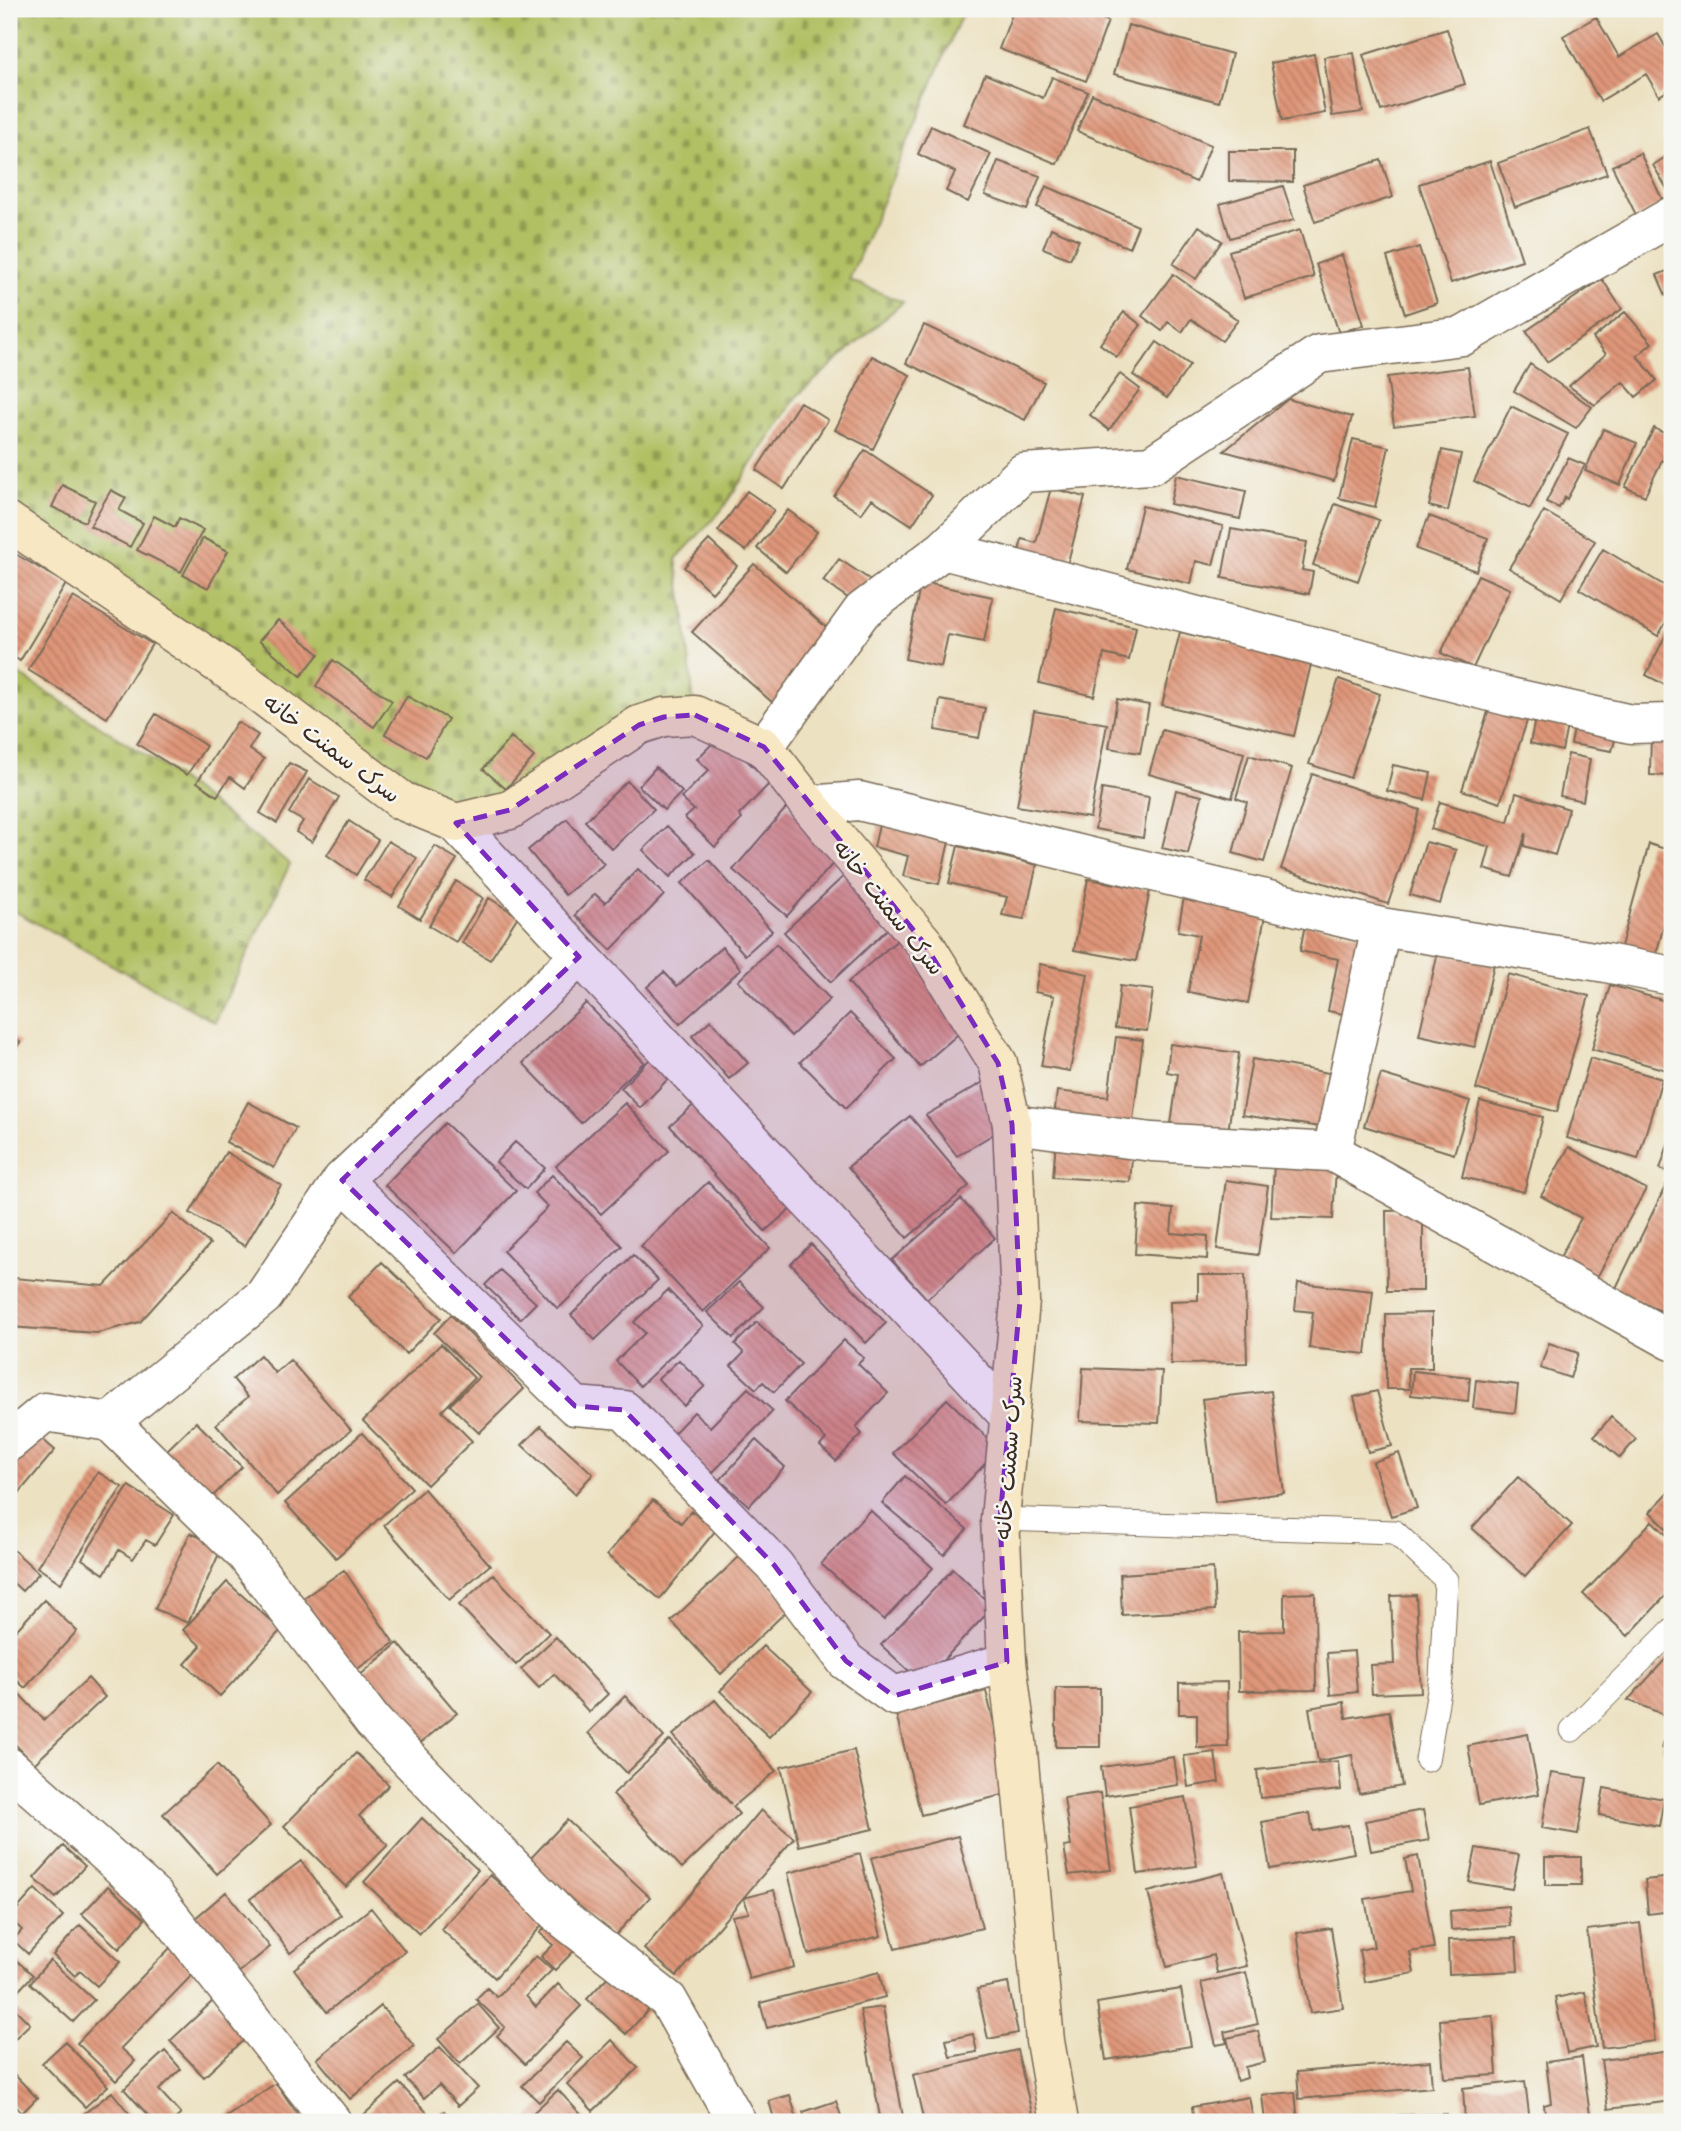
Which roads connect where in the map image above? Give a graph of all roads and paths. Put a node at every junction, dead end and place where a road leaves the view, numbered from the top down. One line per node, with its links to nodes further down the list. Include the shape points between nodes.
1 (1672, 216): 3 (street, via 1463,336 1319,354 1151,465 1023,473)
2 (9, 522): 7 (street, سرک سمنت خانه, via 238,677 402,801)
3 (943, 550): 4 (street, via 1510,697 1631,724); 5 (street, via 862,611)
4 (1672, 723)
5 (764, 747): 6 (street, سرک سمنت خانه); 7 (street, سرک سمنت خانه, via 695,715 664,717 639,725 510,810)
6 (809, 805): 8 (street, via 859,801); 11 (street, سرک سمنت خانه, via 924,943 998,1063)
7 (456, 823): 9 (street)
8 (1381, 927): 10 (street); 12 (street)
9 (579, 957): 13 (street); 15 (street)
10 (1672, 976)
11 (1012, 1124): 12 (street, via 1152,1142); 15 (street, سرک سمنت خانه, via 1020,1301)
12 (1332, 1152): 14 (street)
13 (342, 1180): 16 (street, via 264,1296); 20 (street, via 575,1406 624,1410 774,1565 846,1661 894,1696)
14 (1672, 1341)
15 (1009, 1416): 18 (street, سرک سمنت خانه)
16 (110, 1422): 17 (street, via 45,1412); 25 (street, via 246,1556 391,1742 561,1916 668,2000)
17 (9, 1442)
18 (1000, 1518): 20 (street, سرک سمنت خانه); 22 (lane, via 1395,1532 1446,1580 1441,1679)
19 (1672, 1630): 21 (lane)
20 (1007, 1662): 26 (street, سرک سمنت خانه, via 1045,2040)
21 (1572, 1731)
22 (1427, 1760)
23 (9, 1767): 24 (street, via 155,1897)
24 (331, 2122)
25 (737, 2122)
26 (1059, 2122)

